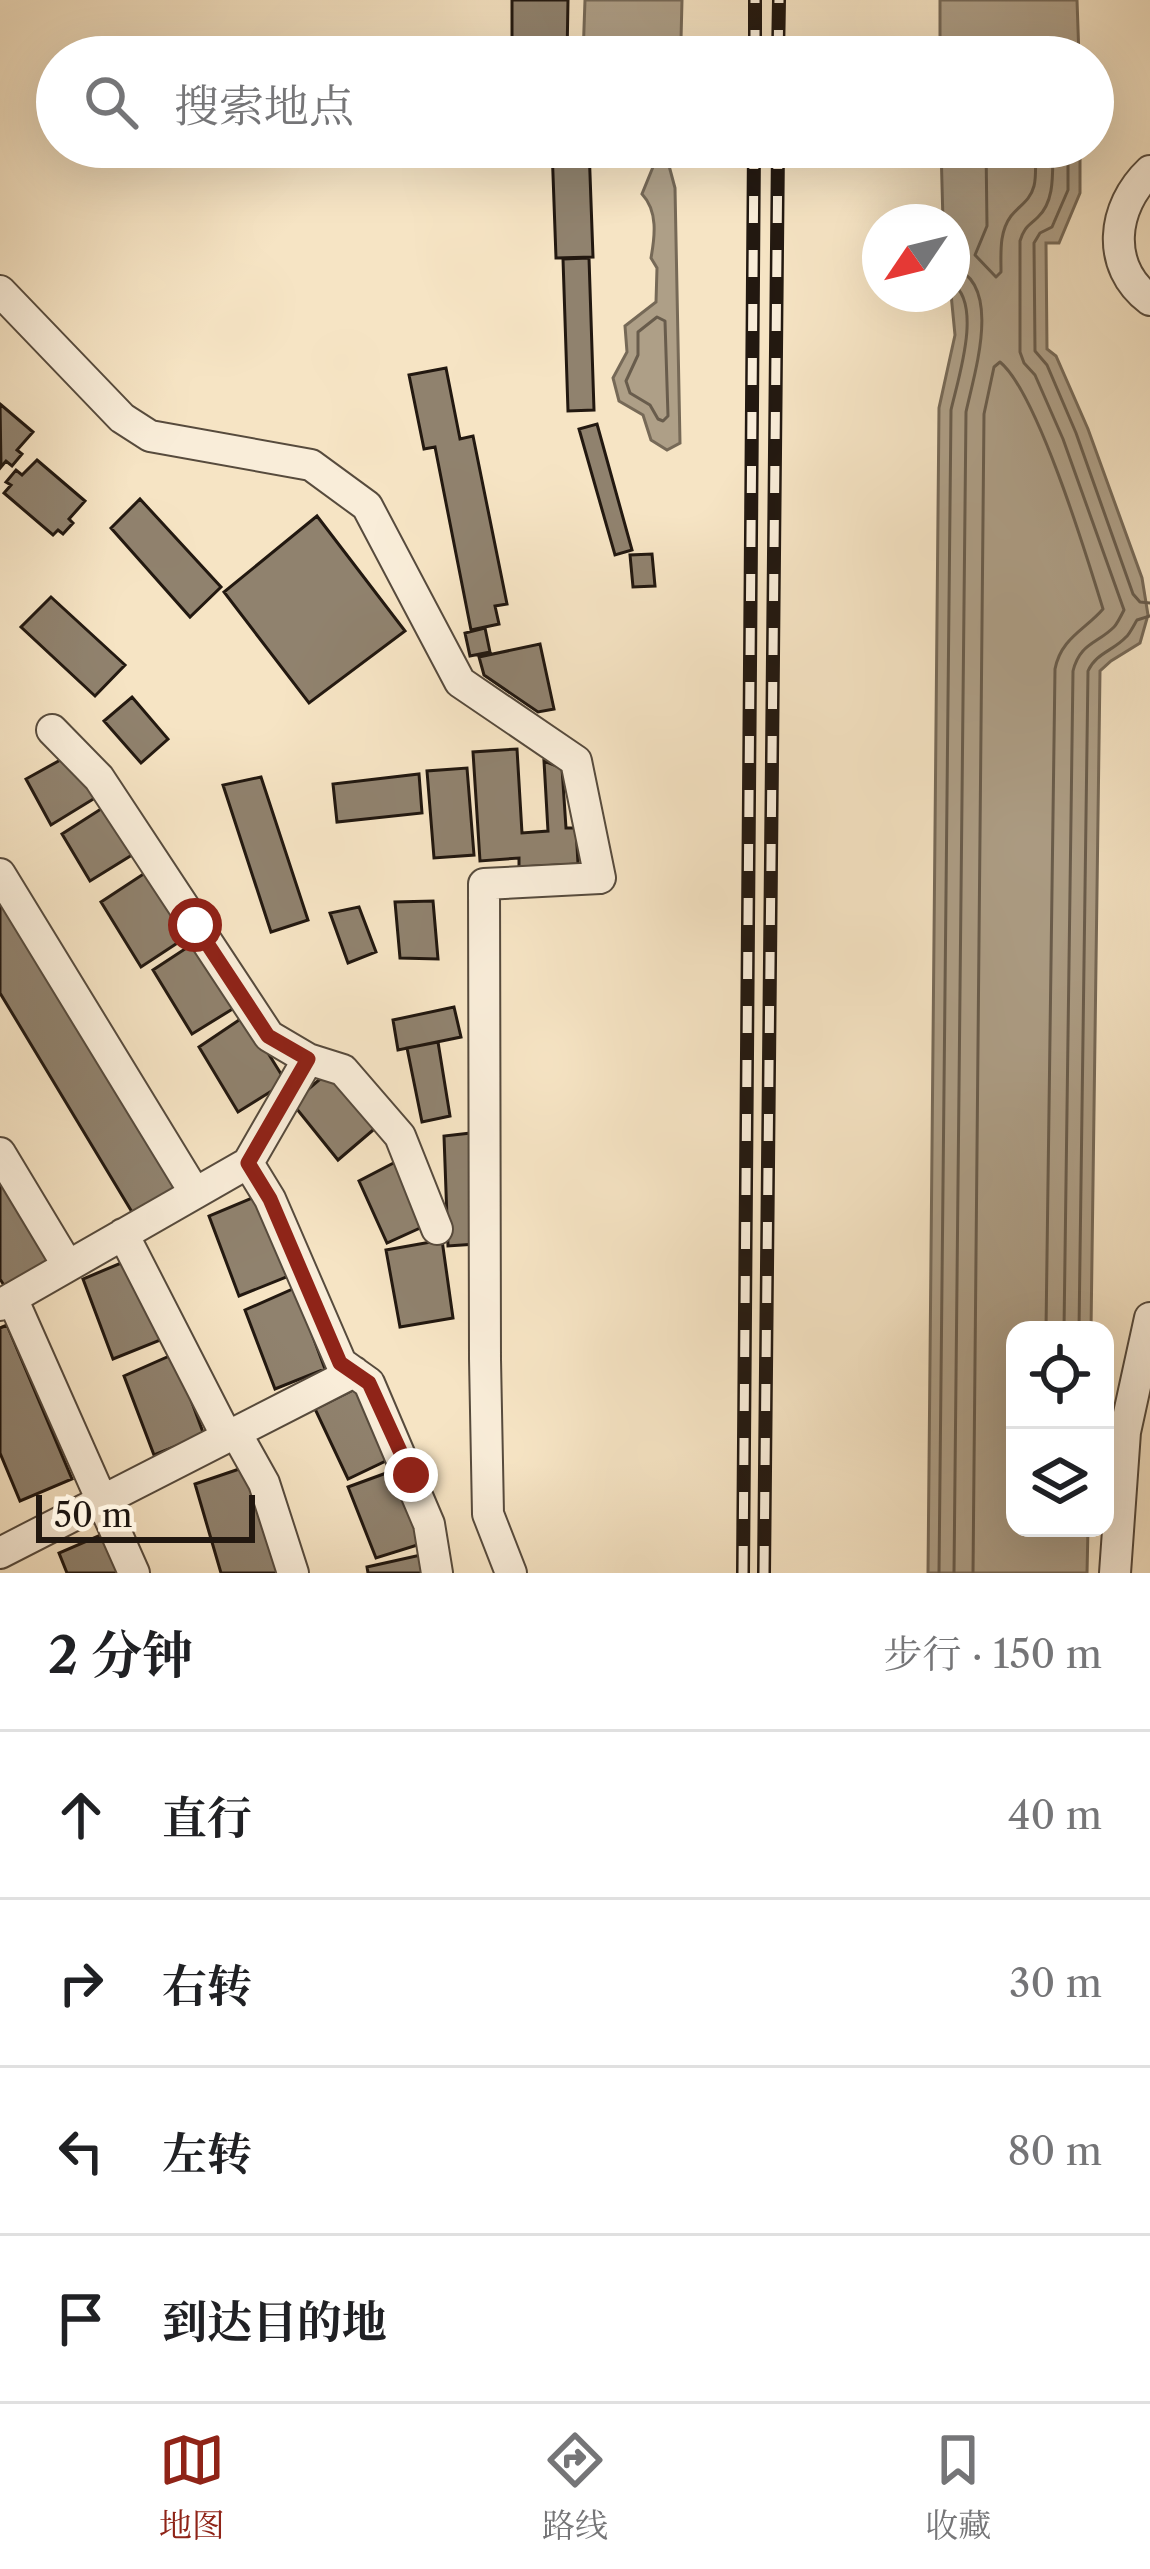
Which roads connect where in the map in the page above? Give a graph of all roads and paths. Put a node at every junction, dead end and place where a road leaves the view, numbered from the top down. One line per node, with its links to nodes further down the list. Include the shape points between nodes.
1 (1150, 171): 3 (street, via 1130,193 1118,244 1125,269)
2 (0, 291): 22 (street, via 122,418 150,436 310,465 367,506 460,682 576,761 600,878 484,884 488,1514)
3 (1150, 300)
4 (52, 730): 6 (street, via 99,778 268,1036)
5 (0, 874): 9 (street)
6 (308, 1059): 8 (street); 10 (street, via 343,1070 400,1136)
7 (0, 1153): 12 (street)
8 (248, 1163): 9 (street); 15 (street, via 340,1363)
9 (195, 1193): 11 (street)
10 (437, 1229)
11 (123, 1234): 12 (street); 16 (street)
12 (68, 1265): 13 (street)
13 (6, 1302): 17 (street)
14 (1150, 1318): 23 (street, via 1125,1432)
15 (354, 1372): 16 (street); 21 (street, via 369,1383 411,1475)
16 (231, 1435): 17 (street); 20 (street, via 264,1483)
17 (104, 1500): 18 (street); 19 (street)
18 (0, 1553)
19 (134, 1573)
20 (293, 1573)
21 (436, 1573)
22 (511, 1573)
23 (1115, 1573)

